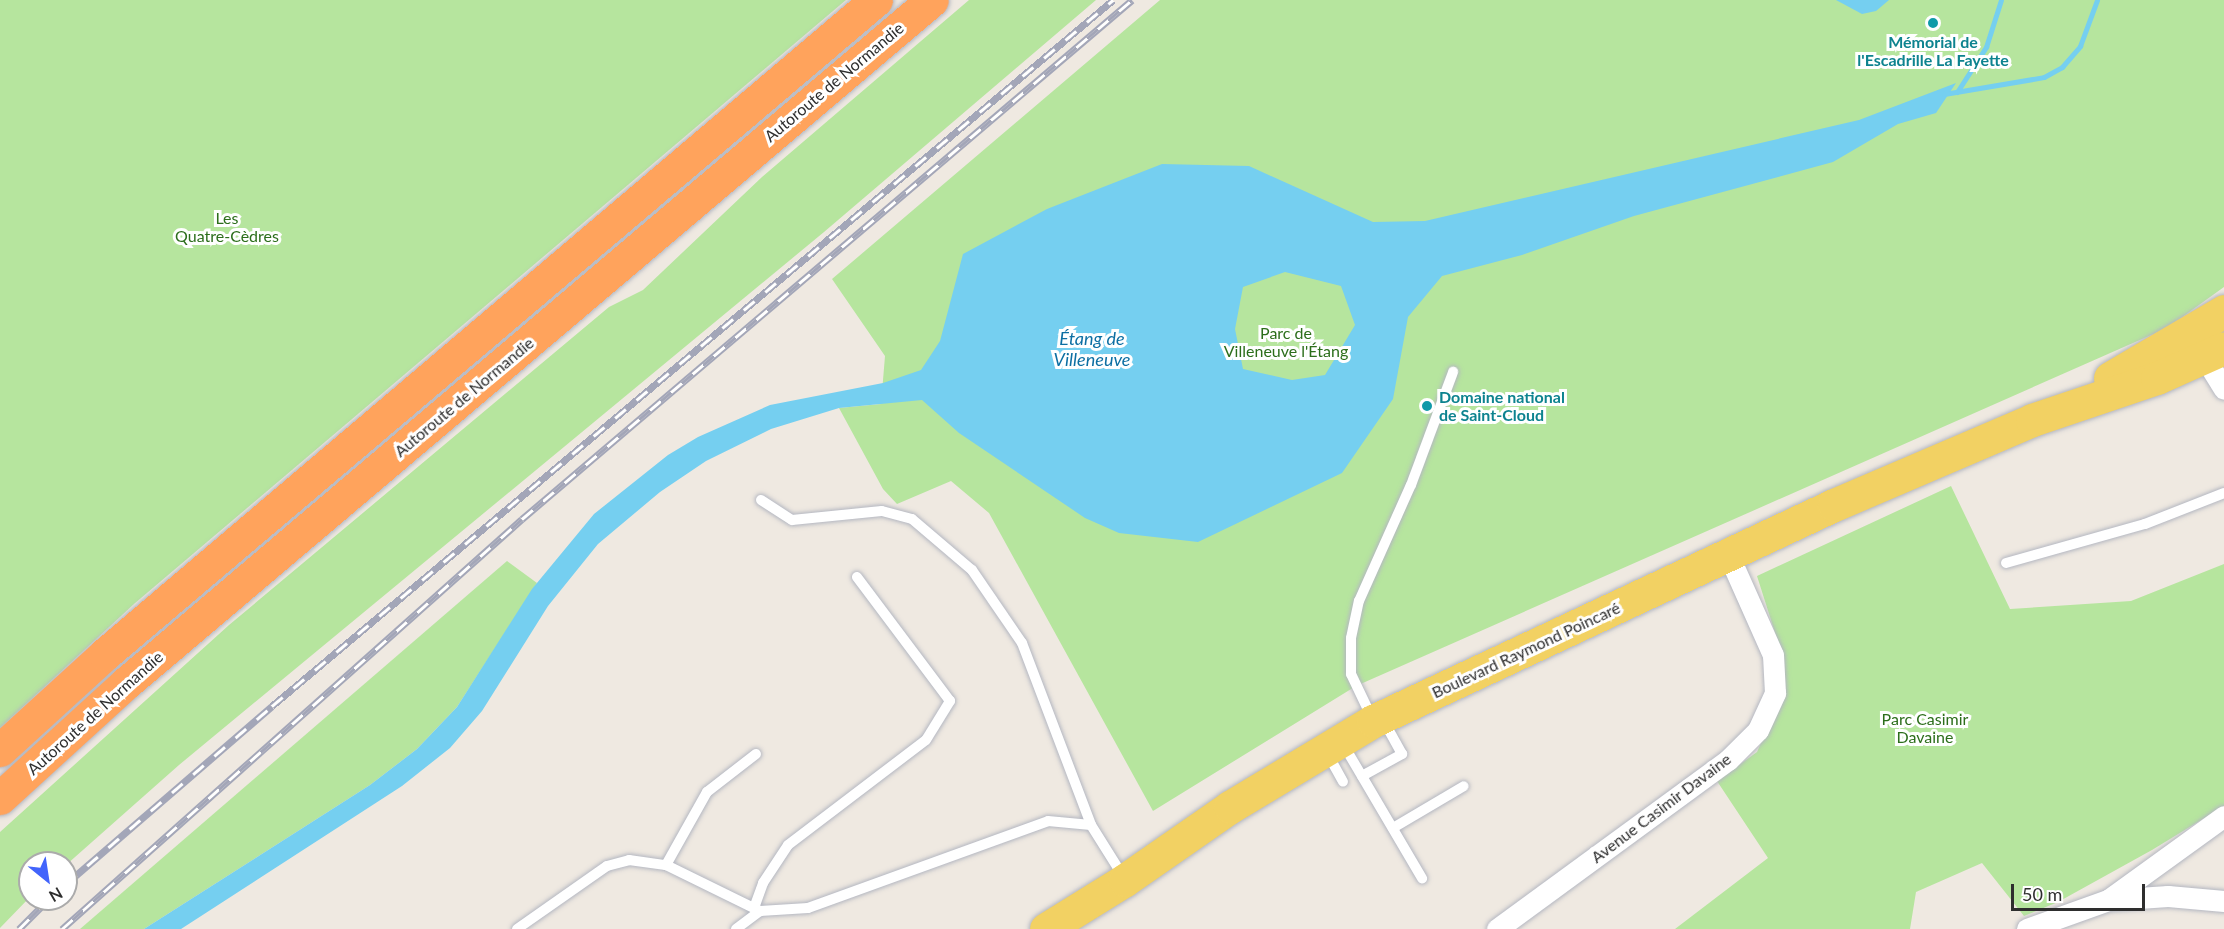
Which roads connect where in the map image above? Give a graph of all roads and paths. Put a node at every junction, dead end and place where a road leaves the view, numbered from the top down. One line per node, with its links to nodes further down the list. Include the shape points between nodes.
1 (876, 0): 14 (highway, via 105,654)
2 (932, 0): 19 (highway, Autoroute de Normandie, via 126,683)
3 (2224, 311): 4 (main road, Boulevard Raymond Poincaré)
4 (2206, 347): 6 (street); 9 (main road, Boulevard Raymond Poincaré, via 1834,505)
5 (1453, 372): 12 (lane, via 1411,485 1359,601 1351,638 1351,674)
6 (2224, 389)
7 (2224, 493): 10 (lane, via 2145,525)
8 (760, 500): 21 (lane, via 792,520 882,511 912,519 972,570 1022,643)
9 (1729, 556): 12 (main road, Boulevard Raymond Poincaré); 32 (street, Avenue Casimir Davaine, via 1773,655 1776,693 1758,730 1728,760)
10 (2006, 563)
11 (857, 577): 28 (lane, via 950,701 926,740 788,845 763,883)
12 (1377, 719): 13 (main road, Boulevard Raymond Poincaré); 16 (lane, via 1402,754)
13 (1333, 744): 16 (lane); 17 (lane); 25 (main road, Boulevard Raymond Poincaré, via 1230,807)
14 (0, 750)
15 (756, 754): 23 (lane, via 707,792)
16 (1362, 776): 22 (lane)
17 (1343, 782)
18 (1464, 786): 22 (lane)
19 (0, 798)
20 (2224, 816): 26 (street)
21 (1091, 825): 25 (lane); 28 (lane, via 1048,821 808,908)
22 (1393, 828): 24 (lane)
23 (666, 865): 28 (lane); 29 (lane, via 629,860 607,866)
24 (1422, 878)
25 (1125, 880): 31 (main road, Boulevard Raymond Poincaré)
26 (2108, 900): 27 (street, via 2168,896); 33 (street)
27 (2224, 901)
28 (757, 909): 30 (lane)
29 (517, 929)
30 (736, 929)
31 (1046, 929)
32 (1497, 929)
33 (2027, 929)

